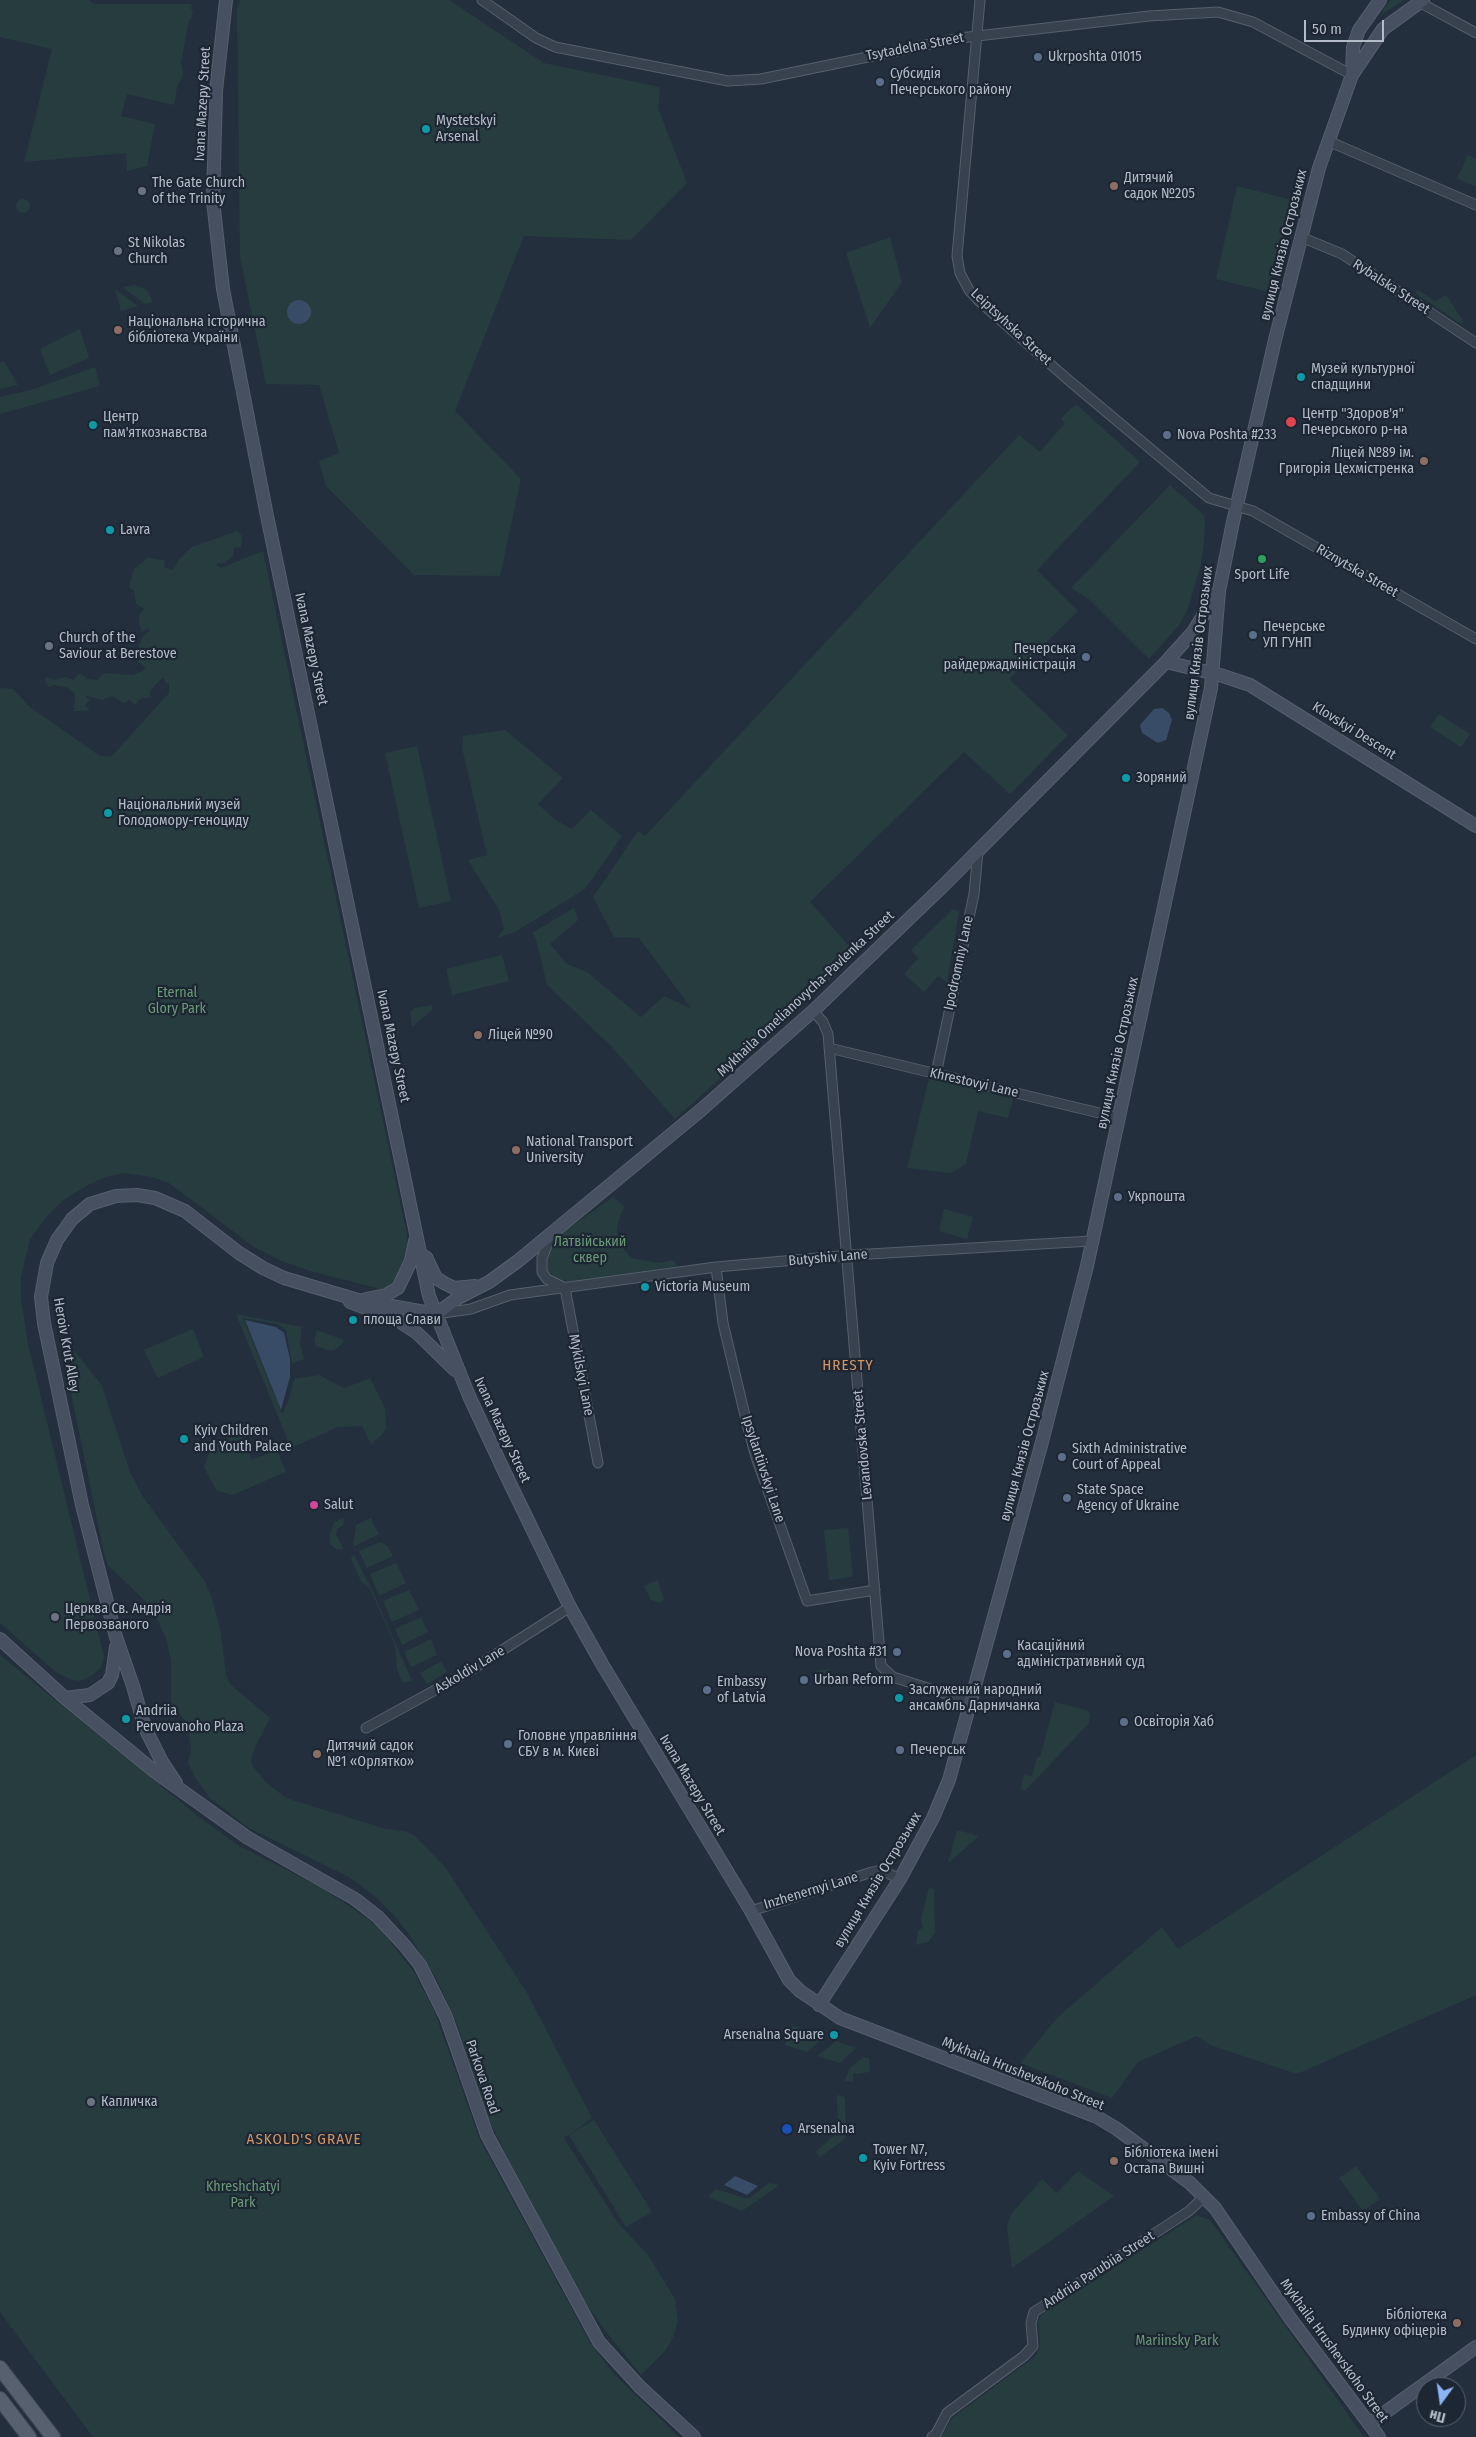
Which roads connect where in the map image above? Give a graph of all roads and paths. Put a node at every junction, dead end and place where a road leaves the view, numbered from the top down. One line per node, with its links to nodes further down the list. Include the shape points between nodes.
1 (226, 0): 25 (main road, Ivana Mazepy Street, via 216,91 213,202 223,289)
2 (482, 0): 7 (street, Tsytadelna Street, via 536,38 555,47 728,81 761,79)
3 (980, 0): 7 (street, Leiptsyhska Street)
4 (1380, 0): 8 (main road, вулиця Князів Острозьких, via 1359,30 1353,47)
5 (1421, 1): 6 (street); 8 (main road, вулиця Князів Острозьких, via 1383,29)
6 (1476, 33)
7 (978, 35): 8 (street, Tsytadelna Street, via 1149,16 1218,12 1253,22); 13 (street, Leiptsyhska Street, via 957,256 960,273 969,290 1209,498)
8 (1352, 75): 9 (main road, вулиця Князів Острозьких)
9 (1328, 141): 10 (street); 11 (main road, вулиця Князів Острозьких)
10 (1476, 205)
11 (1301, 237): 12 (street, Rybalska Street, via 1342,254); 13 (main road, вулиця Князів Острозьких)
12 (1476, 343)
13 (1237, 506): 14 (main road, вулиця Князів Острозьких); 15 (street, Riznytska Street, via 1253,511)
14 (1219, 591): 16 (main road, Mykhaila Omelianovycha-Pavlenka Street, via 1193,632); 17 (main road, вулиця Князів Острозьких)
15 (1476, 639)
16 (1166, 662): 17 (main road); 19 (main road, Mykhaila Omelianovycha-Pavlenka Street)
17 (1212, 673): 18 (main road, Klovskyi Descent, via 1250,685); 23 (main road, вулиця Князів Острозьких)
18 (1476, 826)
19 (978, 851): 20 (main road, Mykhaila Omelianovycha-Pavlenka Street); 22 (street, Ipodromniy Lane, via 974,894)
20 (813, 1011): 21 (street, Levandovska Street, via 823,1022); 24 (main road, Mykhaila Omelianovycha-Pavlenka Street, via 739,1078)
21 (829, 1048): 22 (street, Khrestovyi Lane); 27 (street, Levandovska Street)
22 (936, 1074): 23 (street, Khrestovyi Lane)
23 (1120, 1118): 26 (main road, вулиця Князів Острозьких)
24 (553, 1233): 29 (main road, Mykhaila Omelianovycha-Pavlenka Street); 30 (street, via 540,1264 547,1279)
25 (417, 1234): 29 (main road, via 436,1278 454,1288 469,1288); 32 (main road, via 411,1261 398,1288 386,1295); 33 (main road, Ivana Mazepy Street, via 429,1296)
26 (1092, 1241): 27 (street, Butyshiv Lane); 41 (main road, вулиця Князів Острозьких, via 1042,1442)
27 (848, 1256): 28 (street, Butyshiv Lane); 36 (street, Levandovska Street)
28 (716, 1267): 30 (street, Butyshiv Lane); 36 (street, Ipsylantiivskyi Lane, via 723,1323 746,1424 808,1602)
29 (489, 1282): 33 (main road, Mykhaila Omelianovycha-Pavlenka Street)
30 (565, 1288): 33 (street, Butyshiv Lane, via 510,1295 471,1309); 35 (street, Mykilskyi Lane)
31 (332, 1293): 32 (main road, Heroiv Krut Alley); 34 (main road, via 363,1309 397,1320 417,1333); 38 (main road, Heroiv Krut Alley, via 263,1268 185,1211 155,1198 137,1195 103,1199 90,1204 60,1234 44,1275 41,1297 44,1323 82,1505)
32 (358, 1300): 33 (main road, Heroiv Krut Alley)
33 (436, 1314): 34 (main road, Ivana Mazepy Street)
34 (462, 1380): 37 (main road, Ivana Mazepy Street)
35 (598, 1462)
36 (875, 1590): 41 (street, Levandovska Street, via 881,1666 893,1677)
37 (570, 1607): 42 (street, Askoldiv Lane, via 468,1672); 45 (main road, Ivana Mazepy Street)
38 (116, 1636): 40 (main road, via 116,1654 108,1683 90,1695); 43 (main road, via 145,1728)
39 (0, 1639): 40 (main road)
40 (65, 1698): 43 (main road)
41 (971, 1702): 44 (main road, вулиця Князів Острозьких, via 940,1803)
42 (366, 1728)
43 (180, 1790): 54 (main road, Parkova Road, via 248,1838 355,1898 378,1916 406,1946 420,1965 446,2017 487,2135 599,2342 640,2387)
44 (900, 1879): 45 (street, Inzhenernyi Lane, via 881,1870); 46 (main road, вулиця Князів Острозьких)
45 (751, 1911): 46 (main road, Ivana Mazepy Street, via 789,1980)
46 (819, 2005): 47 (main road, Mykhaila Hrushevskoho Street, via 864,2028 1097,2117)
47 (1205, 2196): 51 (main road, Mykhaila Hrushevskoho Street); 55 (street, Andriia Parubiia Street, via 1189,2211 1034,2312 1031,2323 1033,2346 947,2413)
48 (1476, 2347): 51 (main road)
49 (0, 2368): 53 (main road)
50 (0, 2400): 52 (main road)
51 (1369, 2424): 56 (main road, Mykhaila Hrushevskoho Street)
52 (29, 2437)
53 (53, 2437)
54 (694, 2437)
55 (932, 2437)
56 (1379, 2437)

